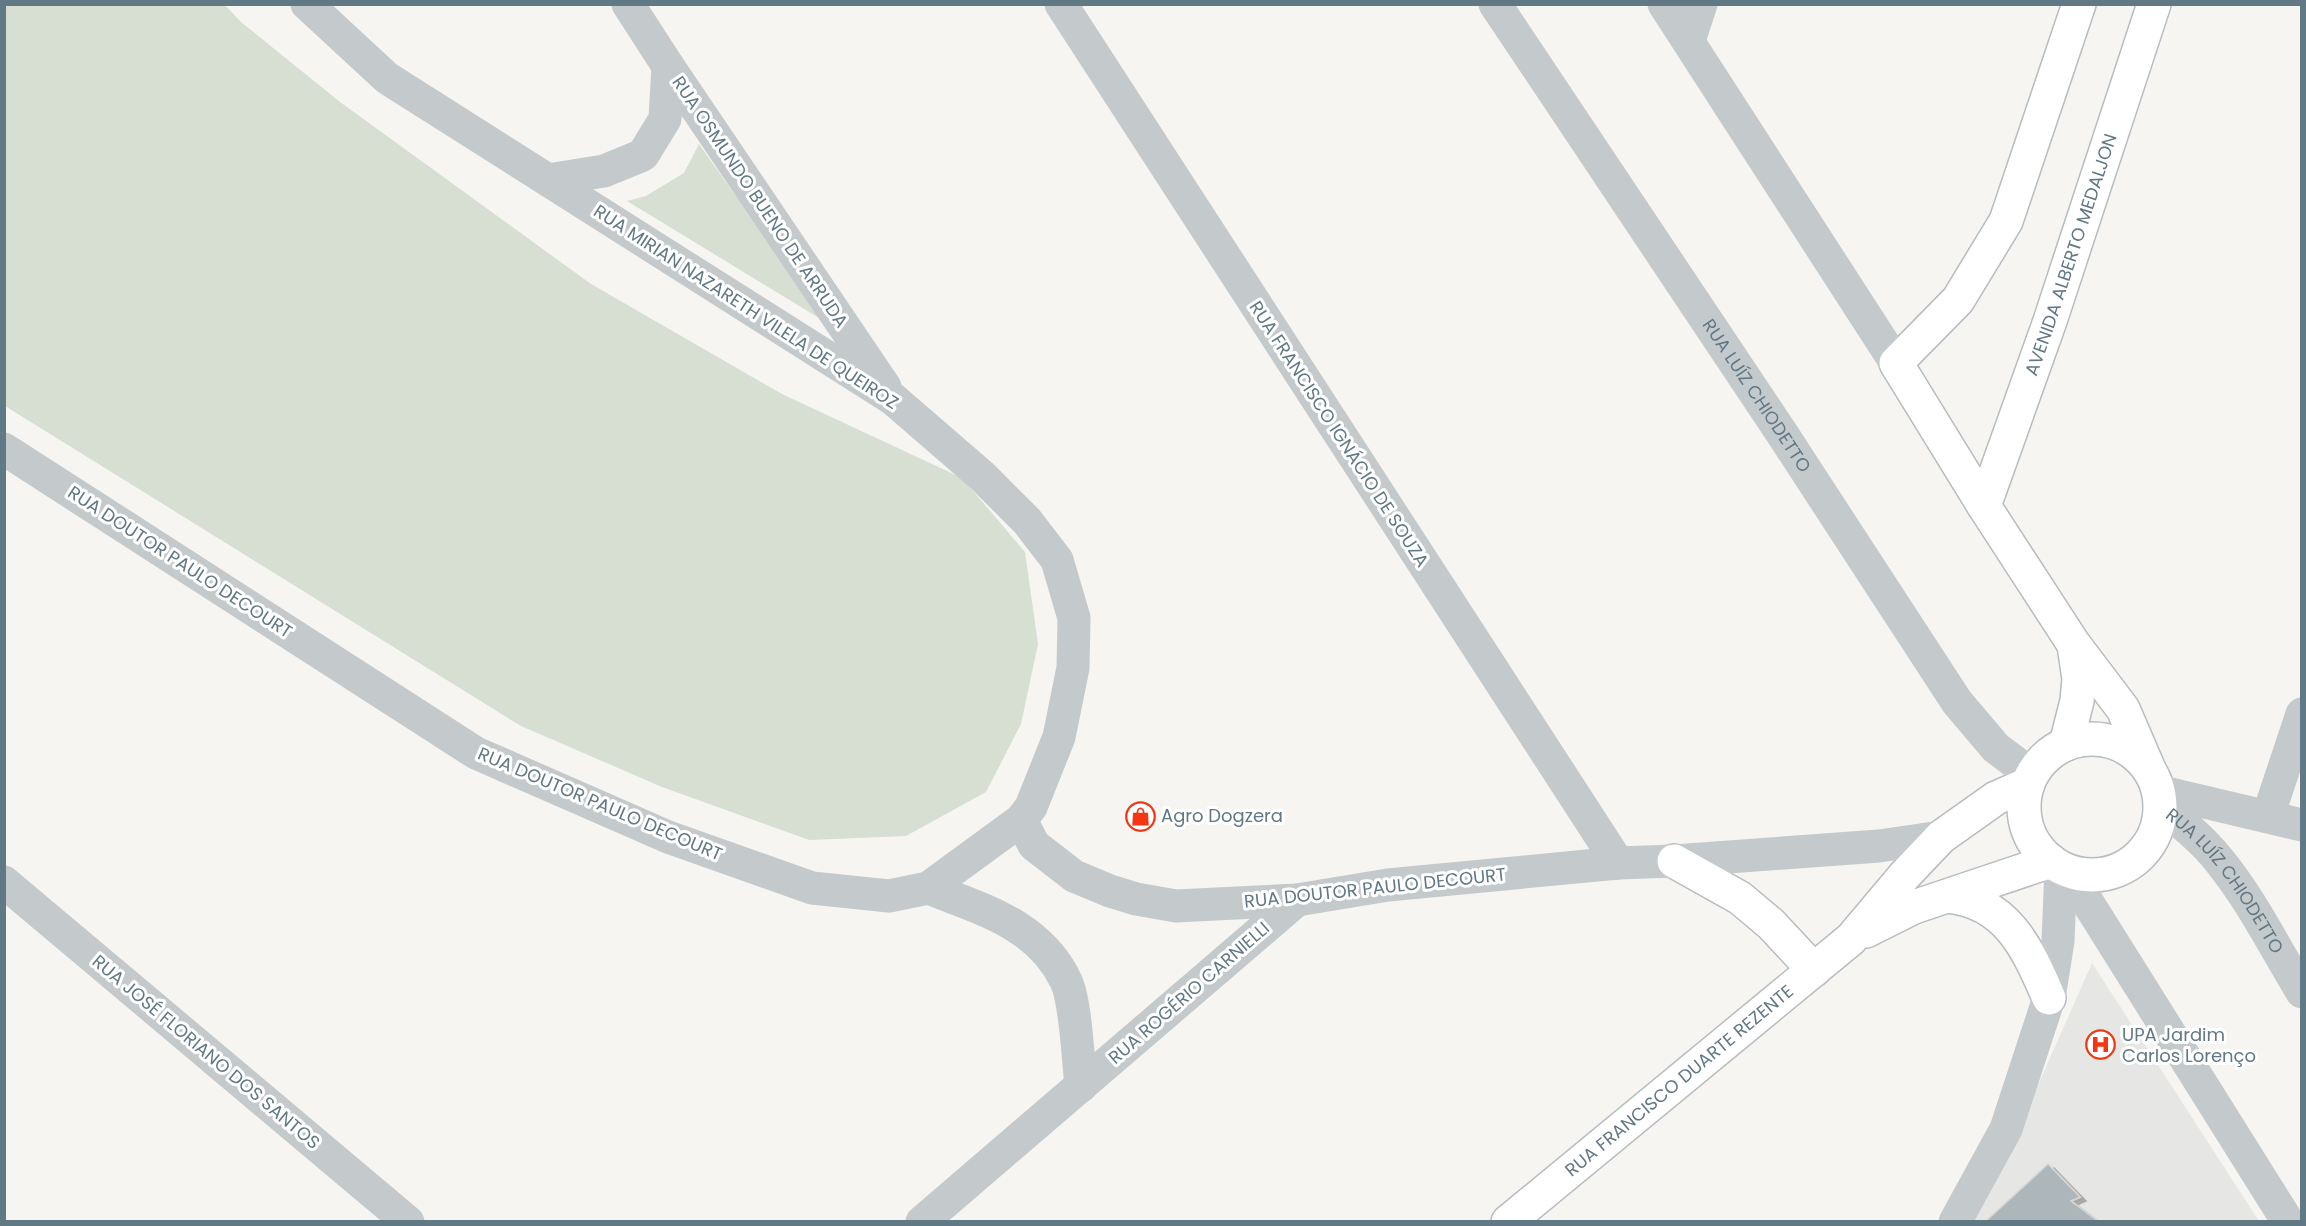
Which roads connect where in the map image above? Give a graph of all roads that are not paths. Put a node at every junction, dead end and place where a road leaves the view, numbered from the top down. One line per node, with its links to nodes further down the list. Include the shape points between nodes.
1 (307, 4): 11 (street, RUA MIRIAN NAZARETH VILELA DE QUEIROZ, via 387,78)
2 (628, 4): 10 (street, RUA OSMUNDO BUENO DE ARRUDA)
3 (1061, 4): 26 (street, RUA FRANCISCO IGNÁCIO DE SOUZA)
4 (1495, 4): 19 (street, RUA LUÍZ CHIODETTO, via 1957,702 1995,748)
5 (1664, 4): 9 (street, RUA LUÍZ CHIODETTO)
6 (1701, 4): 9 (street)
7 (2079, 4): 12 (main road, via 2006,220 1958,300)
8 (2154, 4): 15 (main road, AVENIDA ALBERTO MEDALJON, via 2050,321)
9 (1689, 41): 12 (street, RUA LUÍZ CHIODETTO)
10 (668, 66): 11 (street, via 665,119 643,155 604,171); 13 (street, RUA OSMUNDO BUENO DE ARRUDA)
11 (548, 180): 13 (street, RUA MIRIAN NAZARETH VILELA DE QUEIROZ)
12 (1896, 363): 15 (main road, RUA LUÍZ CHIODETTO)
13 (893, 399): 22 (street, RUA MIRIAN NAZARETH VILELA DE QUEIROZ, via 982,476 1027,521 1058,561 1074,618 1073,668 1059,736 1031,807)
14 (4, 449): 29 (street, RUA DOUTOR PAULO DECOURT, via 476,753 669,837 812,888 889,896)
15 (1984, 506): 16 (main road, RUA LUÍZ CHIODETTO)
16 (2073, 643): 18 (main road, RUA LUÍZ CHIODETTO, via 2079,679); 20 (main road, RUA LUÍZ CHIODETTO, via 2122,708)
17 (2301, 714): 21 (street)
18 (2066, 744): 19 (main road, via 2041,762); 20 (main road, via 2088,739 2111,741 2132,751)
19 (2030, 779): 24 (main road, RUA FRANCISCO DUARTE REZENTE); 27 (main road, via 2024,805 2027,826 2036,846)
20 (2155, 788): 21 (street); 27 (main road, via 2157,828 2131,862 2112,872 2090,875); 34 (street, RUA LUÍZ CHIODETTO, via 2219,860)
21 (2268, 816): 23 (street)
22 (1021, 820): 29 (street, RUA DOUTOR PAULO DECOURT); 31 (street, RUA DOUTOR PAULO DECOURT, via 1034,845 1066,871 1136,899 1176,906)
23 (2301, 825)
24 (1941, 837): 25 (street, RUA DOUTOR PAULO DECOURT, via 1879,846); 32 (main road, RUA FRANCISCO DUARTE REZENTE)
25 (1674, 861): 26 (street, RUA DOUTOR PAULO DECOURT); 33 (main road, via 1740,898)
26 (1618, 863): 31 (street, RUA DOUTOR PAULO DECOURT, via 1388,885)
27 (2060, 867): 30 (main road, RUA FRANCISCO DUARTE REZENTE); 35 (street, via 2058,941); 41 (street)
28 (4, 882): 37 (street, RUA JOSÉ FLORIANO DOS SANTOS)
29 (928, 888): 36 (street, via 1012,922 1041,945 1066,981)
30 (1948, 896): 32 (main road, RUA FRANCISCO DUARTE REZENTE, via 1914,907); 35 (main road, via 1964,897 2002,919 2028,951)
31 (1298, 900): 36 (street, RUA ROGÉRIO CARNIELLI)
32 (1851, 939): 33 (main road, RUA FRANCISCO DUARTE REZENTE)
33 (1814, 970): 39 (main road, RUA FRANCISCO DUARTE REZENTE)
34 (2301, 992)
35 (2049, 998): 40 (street, via 2006,1129)
36 (1081, 1086): 38 (street, RUA ROGÉRIO CARNIELLI)
37 (408, 1221)
38 (922, 1221)
39 (1508, 1221)
40 (1955, 1221)
41 (2288, 1221)

